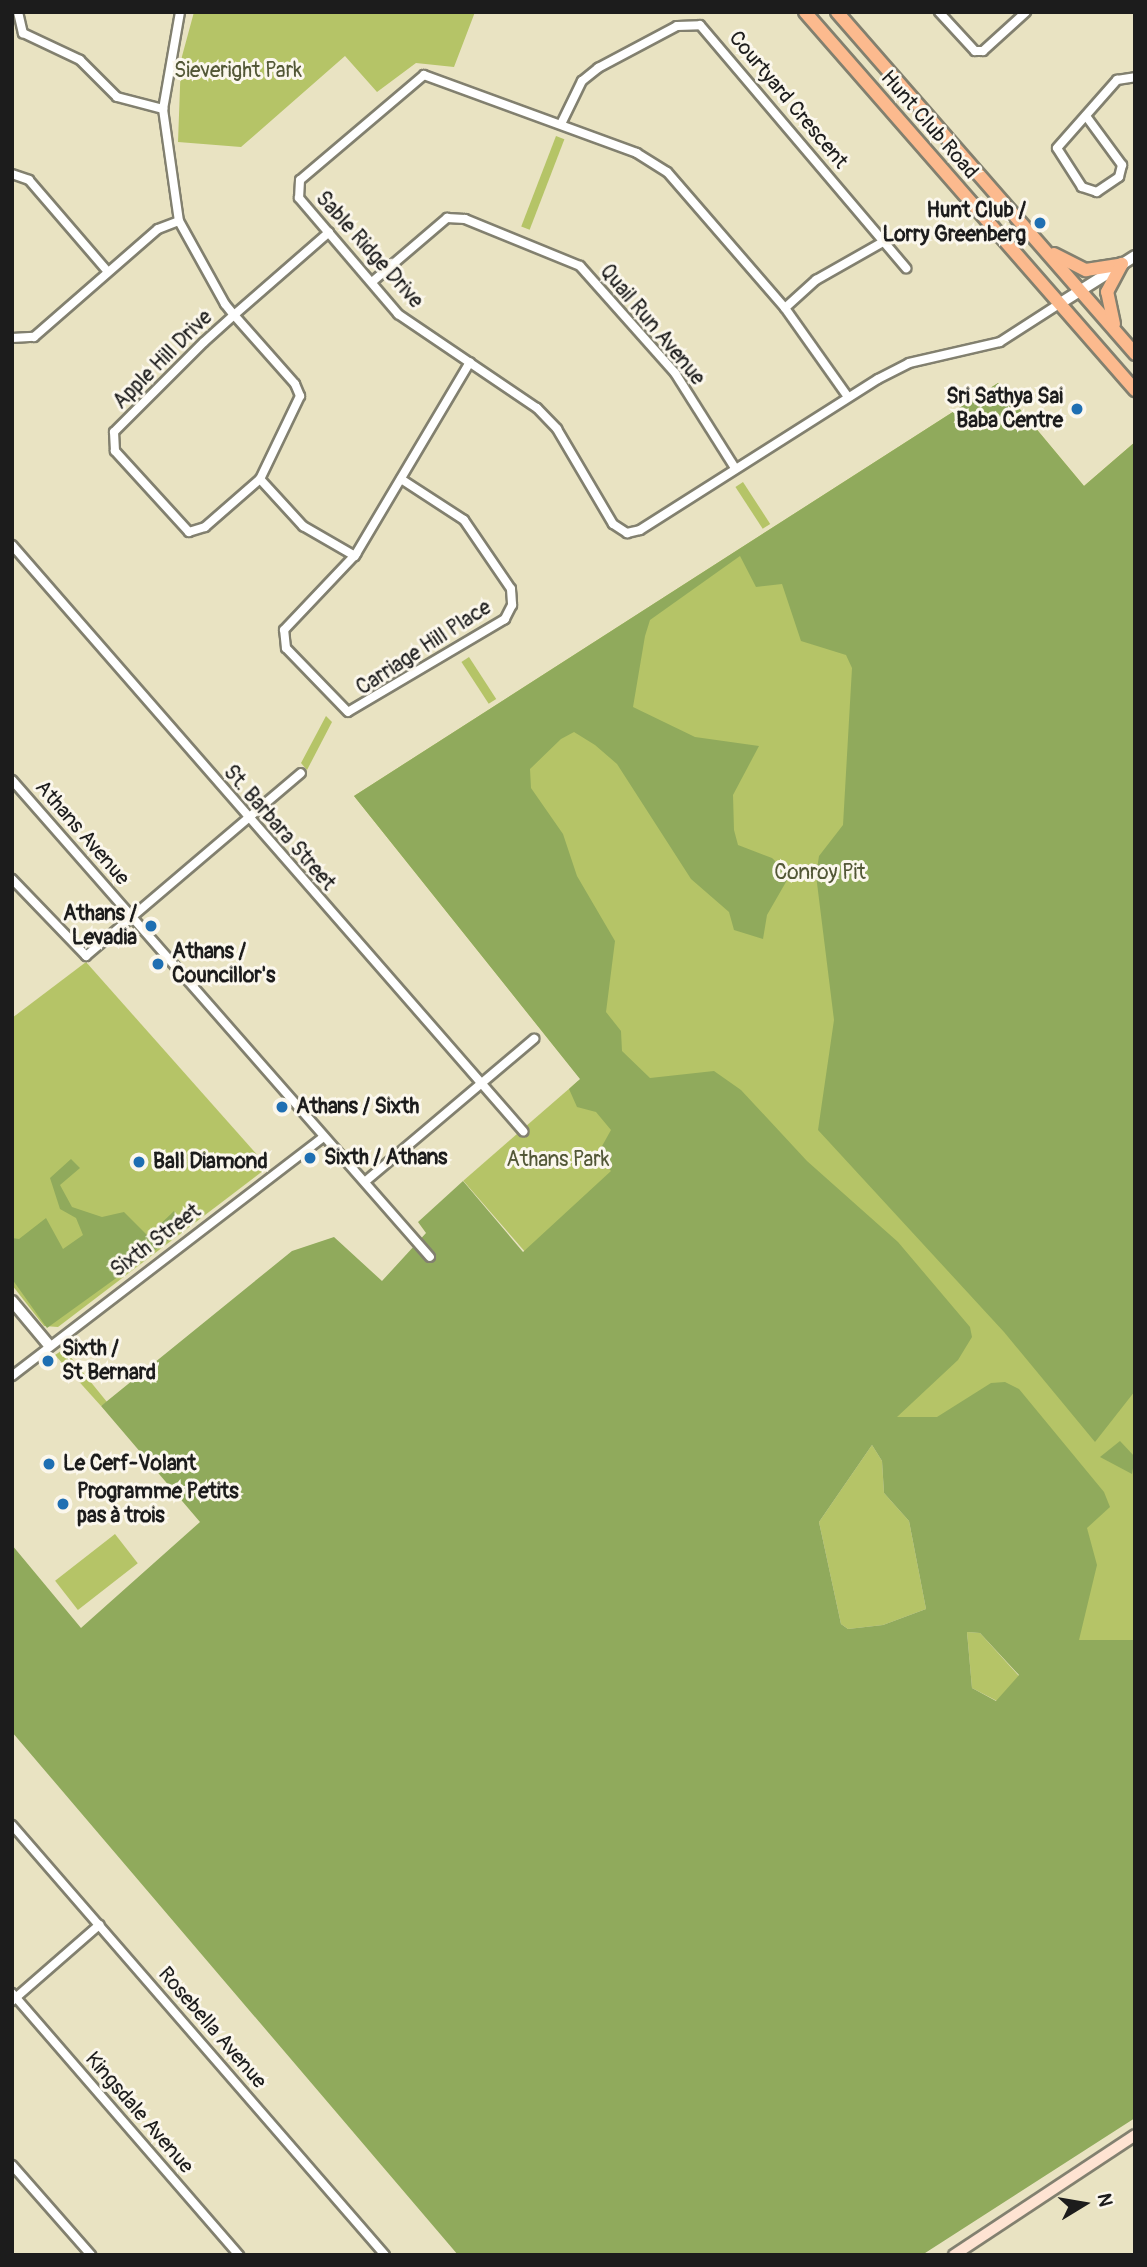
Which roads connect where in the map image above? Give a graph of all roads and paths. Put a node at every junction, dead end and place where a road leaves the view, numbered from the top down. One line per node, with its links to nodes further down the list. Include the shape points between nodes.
1 (18, 12): 8 (street, via 23,33 80,60 117,97)
2 (180, 12): 8 (street, Apple Hill Drive)
3 (805, 12): 22 (main road, Hunt Club Road)
4 (836, 12): 15 (main road, Hunt Club Road)
5 (939, 12): 6 (street, via 975,51 983,51)
6 (1026, 12)
7 (1135, 77): 9 (street, via 1117,80)
8 (163, 110): 12 (street, Apple Hill Drive)
9 (1086, 116): 9 (street, via 1122,165 1119,177 1097,192 1082,187 1058,155 1060,141)
10 (561, 124): 13 (street, Sable Ridge Drive, via 424,75 300,180 299,198); 14 (street, Courtyard Crescent, via 582,81 598,68 677,26 700,25); 23 (street, Sable Ridge Drive, via 637,153 667,172)
11 (12, 174): 19 (street, via 29,180)
12 (179, 221): 19 (street, via 158,229); 24 (street, Apple Hill Drive, via 197,262)
13 (329, 232): 20 (street, Sable Ridge Drive); 24 (street)
14 (885, 241): 18 (street, Courtyard Crescent); 23 (street, via 816,280)
15 (1040, 244): 17 (main road, via 1081,269); 21 (main road, Hunt Club Road)
16 (1135, 256): 17 (street)
17 (1122, 264): 21 (street); 26 (main road, via 1107,298)
18 (906, 268)
19 (108, 272): 25 (street, via 34,337)
20 (372, 282): 28 (street, Sable Ridge Drive, via 414,327); 31 (street, Quail Run Avenue, via 447,218 465,219 580,266 675,373)
21 (1079, 291): 22 (street); 26 (main road, Hunt Club Road)
22 (1059, 304): 29 (main road, Hunt Club Road); 30 (street, Sable Ridge Drive, via 1000,342 909,363)
23 (785, 308): 30 (street, Sable Ridge Drive)
24 (234, 315): 33 (street, Apple Hill Drive, via 300,396); 33 (street, Apple Hill Drive, via 111,441 189,532 205,527)
25 (12, 338)
26 (1121, 338): 27 (main road, Hunt Club Road)
27 (1135, 354)
28 (470, 362): 31 (street, Sable Ridge Drive, via 551,423 613,524 627,533); 32 (street, Carriage Hill Place)
29 (1135, 390)
30 (848, 397): 31 (street, Sable Ridge Drive)
31 (735, 468)
32 (401, 479): 35 (street, Carriage Hill Place); 35 (street, Carriage Hill Place, via 464,520 511,589 510,612 360,710 342,710 286,648 282,636)
33 (260, 480): 35 (street, via 303,526)
34 (12, 545): 38 (street, St. Barbara Street)
35 (355, 556)
36 (301, 773): 38 (street)
37 (12, 780): 40 (street, Athans Avenue)
38 (247, 819): 40 (street); 42 (street, St. Barbara Street)
39 (12, 879): 40 (street, via 80,956)
40 (133, 919): 44 (street, Athans Avenue)
41 (534, 1039): 42 (street)
42 (481, 1085): 43 (street, St. Barbara Street); 45 (street)
43 (523, 1131)
44 (323, 1137): 45 (street, Athans Avenue); 48 (street, Sixth Street)
45 (367, 1180): 46 (street, Athans Avenue)
46 (430, 1257)
47 (12, 1301): 48 (street)
48 (48, 1344): 49 (street, Sixth Street)
49 (12, 1376)
50 (12, 1825): 51 (street, Rosebella Avenue)
51 (99, 1924): 52 (street); 57 (street, Rosebella Avenue)
52 (13, 1997): 56 (street, Kingsdale Avenue)
53 (1135, 2135): 58 (main road)
54 (12, 2165): 55 (street)
55 (90, 2255)
56 (239, 2255)
57 (385, 2255)
58 (954, 2255)

